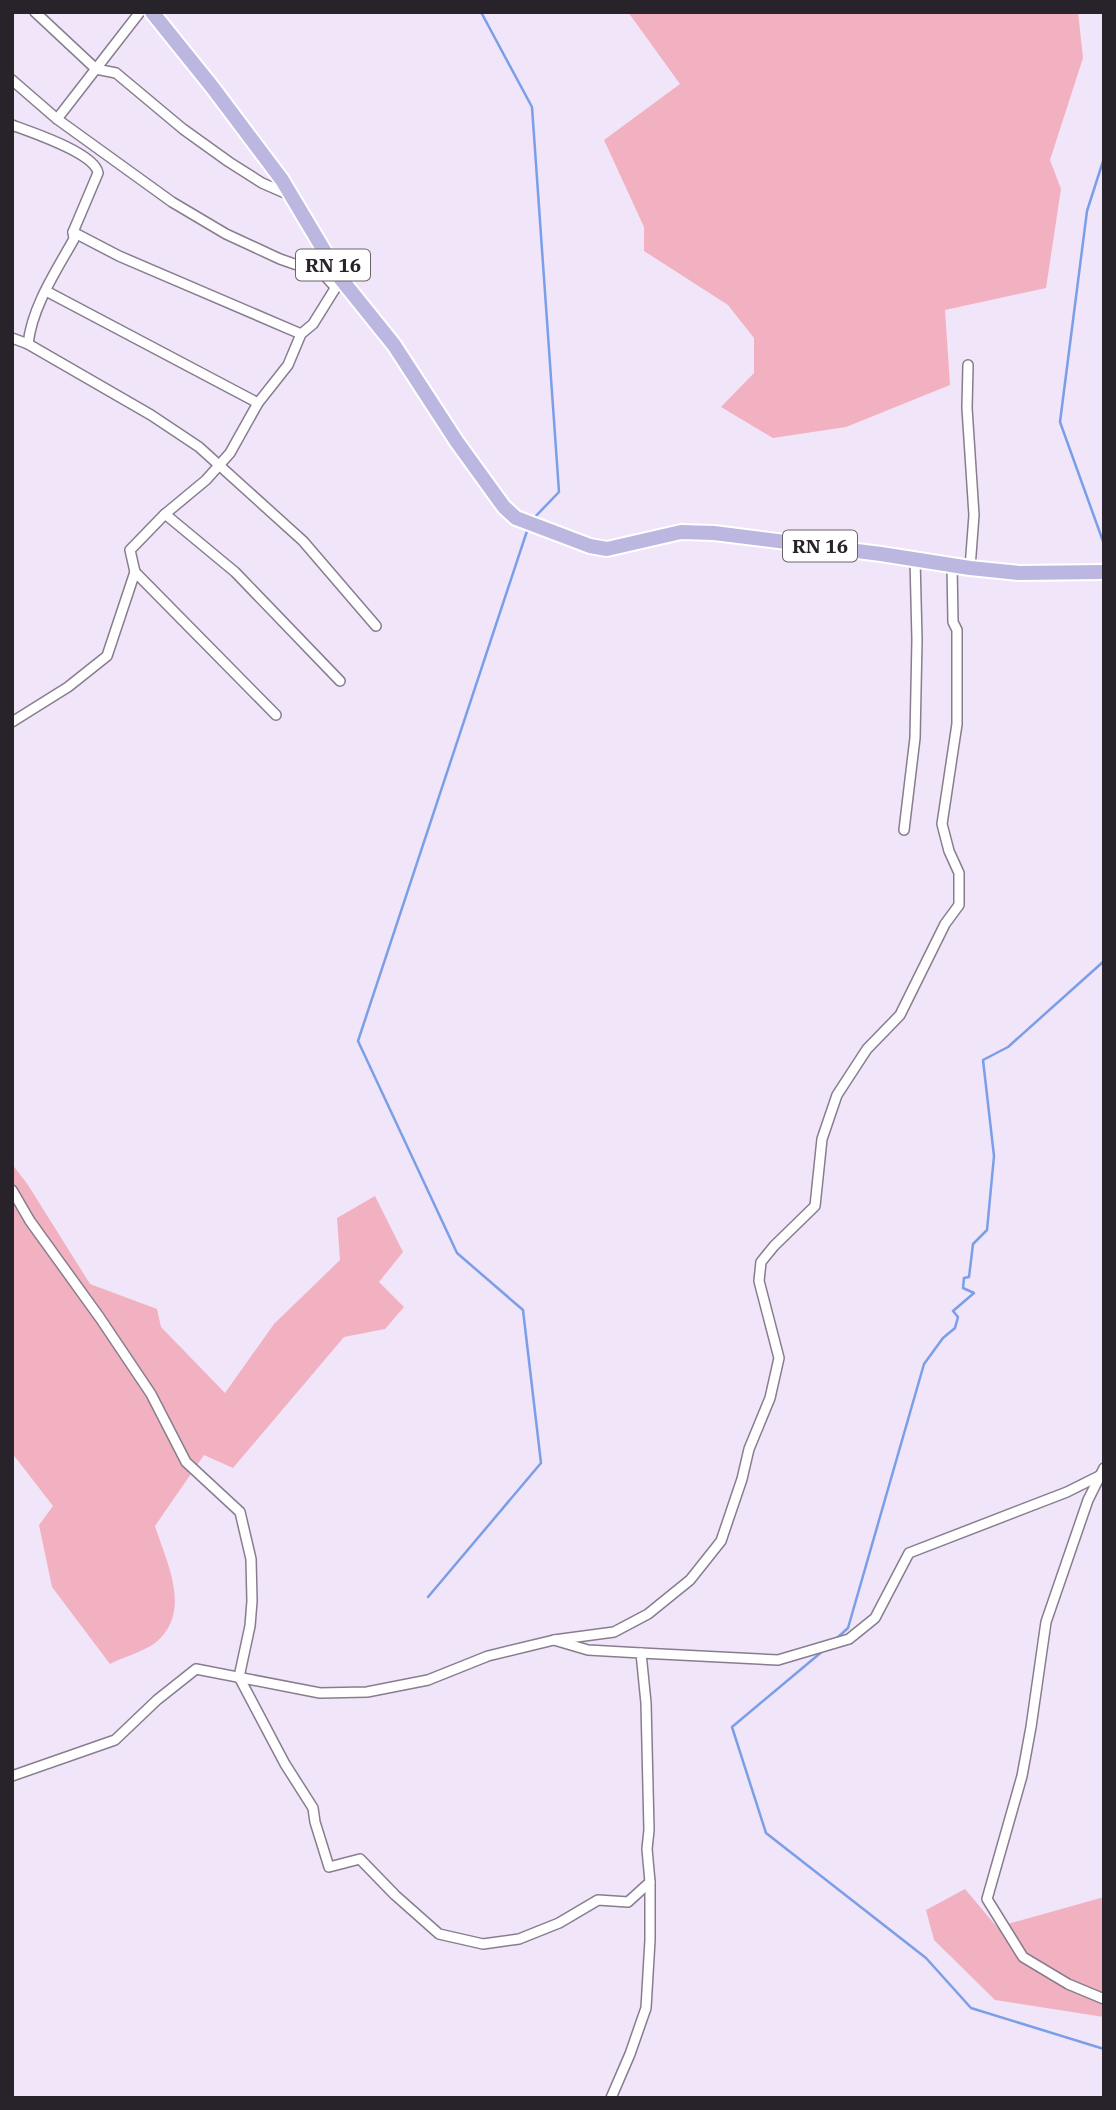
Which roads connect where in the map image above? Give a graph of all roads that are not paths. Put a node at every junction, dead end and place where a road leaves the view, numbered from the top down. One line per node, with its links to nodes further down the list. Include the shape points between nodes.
1 (35, 12): 4 (street)
2 (140, 12): 4 (street)
3 (152, 12): 8 (main road, RN 16)
4 (96, 69): 6 (street); 8 (street, via 117,73 229,162)
5 (12, 80): 6 (street)
6 (57, 119): 10 (street, via 172,202 226,234)
7 (12, 125): 9 (street, via 67,148 97,167 95,184)
8 (293, 196): 10 (main road, RN 16)
9 (73, 232): 11 (street, via 74,239); 12 (street)
10 (338, 284): 12 (street, via 313,324); 19 (main road, RN 16, via 394,345 457,442 516,518 590,547 607,549 692,532)
11 (46, 291): 14 (street); 16 (street)
12 (301, 334): 16 (street, via 288,365)
13 (12, 338): 14 (street)
14 (28, 344): 17 (street, via 151,415 199,447)
15 (968, 365): 21 (street, via 974,515)
16 (258, 403): 17 (street)
17 (219, 467): 18 (street); 24 (street, via 303,541)
18 (165, 514): 22 (street, via 130,550); 25 (street, via 235,572)
19 (915, 559): 20 (main road, RN 16); 28 (street, via 915,738)
20 (953, 565): 21 (main road, RN 16); 31 (street, via 957,724 942,824 959,873 959,905 900,1015 867,1049 837,1095 822,1139 815,1206 761,1262 759,1281 779,1358 770,1398 748,1449 721,1541 690,1580 648,1614 614,1632)
21 (970, 568): 23 (main road, RN 16)
22 (135, 572): 26 (street); 27 (street, via 107,656)
23 (1103, 573)
24 (376, 626)
25 (340, 681)
26 (276, 715)
27 (12, 722)
28 (904, 830)
29 (12, 1190): 33 (street, via 151,1394 186,1462 240,1512 251,1559 252,1601)
30 (1102, 1472): 32 (street, via 1067,1492 909,1552 875,1618 849,1639 778,1660); 36 (street, via 1046,1622 1022,1776 988,1899 1023,1957)
31 (554, 1640): 32 (street, via 588,1650); 33 (street, via 488,1656 428,1679 367,1692 320,1693)
32 (642, 1653): 35 (street)
33 (239, 1677): 34 (street, via 196,1669 115,1740); 35 (street, via 313,1808 330,1867 360,1859 439,1934 483,1944 519,1939 559,1923 598,1899 628,1902)
34 (12, 1776)
35 (650, 1882): 37 (street, via 646,2008)
36 (1104, 1999)
37 (611, 2098)

